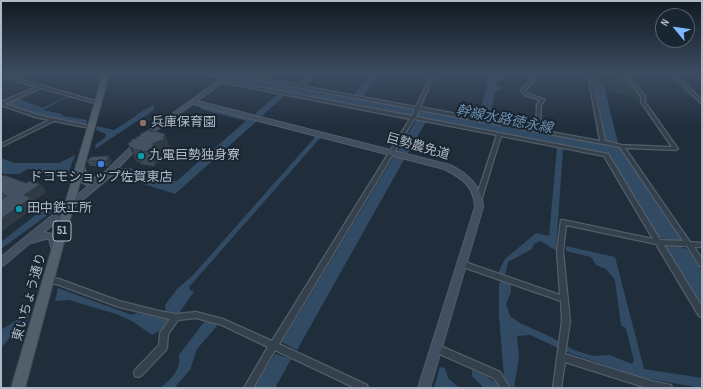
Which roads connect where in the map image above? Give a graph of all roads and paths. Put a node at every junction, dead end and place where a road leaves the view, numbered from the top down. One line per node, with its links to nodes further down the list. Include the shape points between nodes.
1 (27, 92): 16 (street, via 1,104)
2 (58, 92): 14 (street)
3 (101, 92): 14 (main road, 東いちょう通り / 51)
4 (206, 92): 12 (street)
5 (289, 92): 15 (street)
6 (322, 92): 15 (street)
7 (425, 92): 15 (street)
8 (525, 92): 18 (street, via 543,100 539,105)
9 (593, 92): 20 (street)
10 (640, 92): 22 (street, via 676,149)
11 (692, 92): 13 (street)
12 (193, 102): 23 (street, 巨勢農免道); 25 (street, via 146,135)
13 (702, 102)
14 (98, 103): 17 (main road, 東いちょう通り / 51)
15 (415, 113): 18 (street); 19 (street); 23 (street)
16 (52, 120): 17 (street); 21 (street)
17 (90, 127): 24 (main road, 東いちょう通り / 51)
18 (538, 131): 20 (street)
19 (499, 135): 26 (street); 28 (street, via 606,155)
20 (603, 142): 22 (street)
21 (1, 146)
22 (622, 146): 29 (street)
23 (392, 152): 26 (street, 巨勢農免道, via 458,172 468,179); 40 (street)
24 (80, 164): 25 (street, via 84,180 87,182); 27 (main road, 東いちょう通り / 51)
25 (106, 175): 27 (street)
26 (479, 198): 34 (street)
27 (68, 206): 30 (street); 32 (main road, 東いちょう通り / 51)
28 (660, 242): 29 (street); 37 (street, via 563,222 561,247); 38 (street)
29 (686, 244): 31 (street); 35 (street)
30 (22, 245): 32 (street, via 48,235 53,237); 33 (street)
31 (702, 245)
32 (56, 252): 36 (main road, 東いちょう通り / 51)
33 (1, 262)
34 (462, 264): 37 (street); 41 (street)
35 (702, 264)
36 (49, 280): 39 (street, via 119,304); 44 (main road, 東いちょう通り / 51)
37 (564, 299): 42 (street, via 566,322)
38 (702, 314)
39 (176, 317): 40 (street, via 196,315 223,322); 43 (street, via 164,333 162,347)
40 (273, 345): 45 (street); 46 (street)
41 (436, 348): 47 (street); 48 (street, via 497,375)
42 (561, 354): 49 (street); 50 (street)
43 (138, 373)
44 (18, 388)
45 (248, 388)
46 (364, 388)
47 (424, 388)
48 (506, 388)
49 (557, 388)
50 (668, 388)

